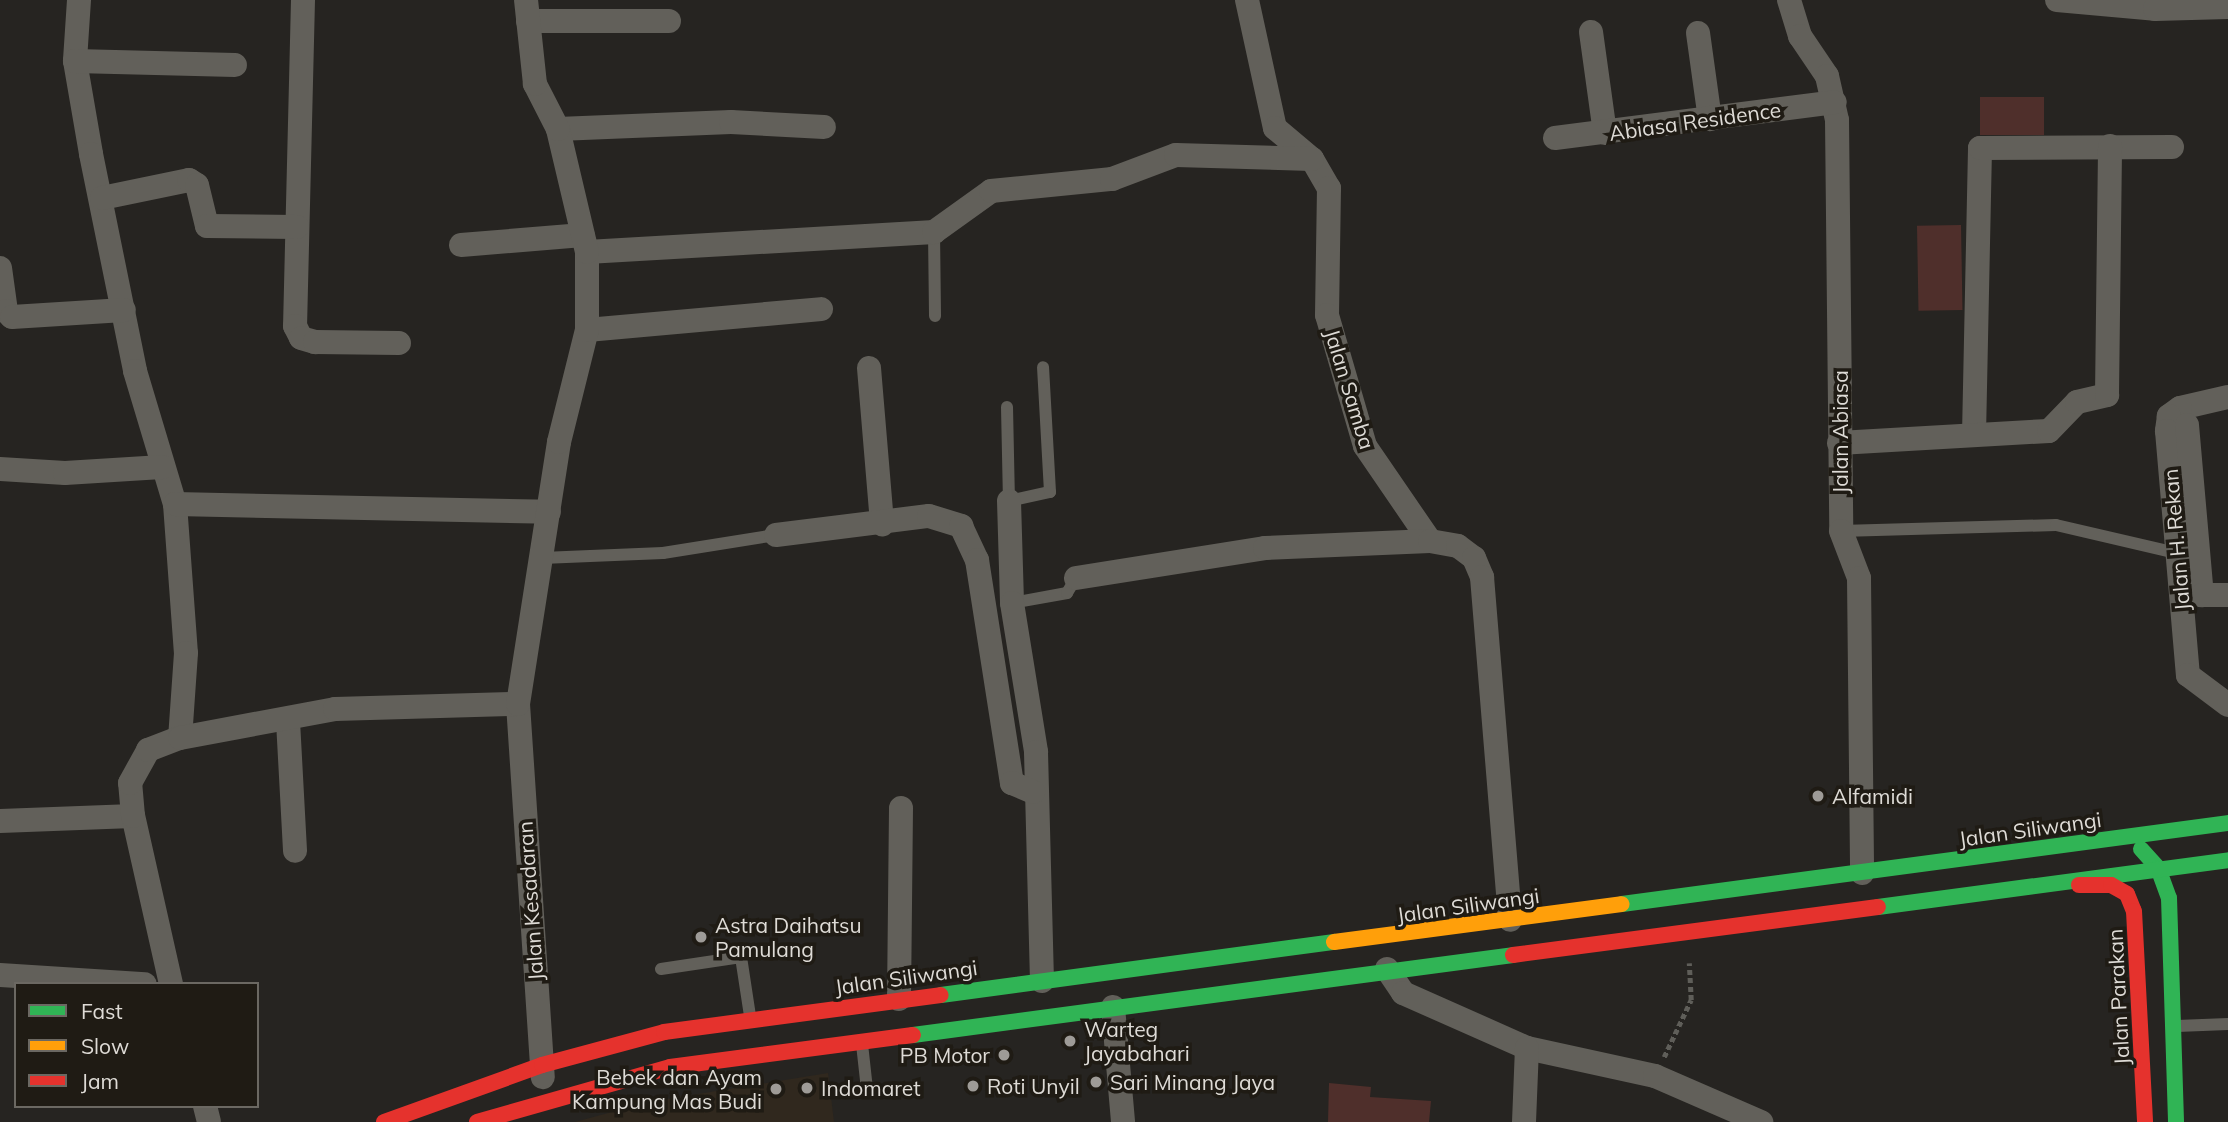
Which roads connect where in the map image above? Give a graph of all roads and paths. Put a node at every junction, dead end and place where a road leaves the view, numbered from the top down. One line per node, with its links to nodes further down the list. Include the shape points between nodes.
1 (79, 0): 11 (street)
2 (303, 0): 23 (street)
3 (1247, 0): 21 (street, Jalan Samba, via 1275,128)
4 (1789, 0): 13 (street, Jalan Abiasa)
5 (2057, 0): 6 (street, via 2155,9)
6 (2228, 7)
7 (527, 11): 8 (street); 16 (street, Jalan Kesadaran, via 535,84)
8 (670, 20)
9 (1591, 32): 17 (street)
10 (1698, 33): 14 (street)
11 (75, 61): 12 (street); 22 (street)
12 (235, 65)
13 (1835, 102): 14 (street, Abiasa Residence); 39 (street, Jalan Abiasa)
14 (1710, 119): 17 (street, Abiasa Residence)
15 (824, 127): 16 (street, via 732,122)
16 (558, 130): 25 (street, Jalan Kesadaran)
17 (1605, 133): 18 (street, Abiasa Residence)
18 (1555, 138)
19 (2110, 146): 20 (street); 38 (street, via 2107,396 2077,402 2049,431); 38 (street, via 1989,145 1975,156)
20 (2172, 147)
21 (1312, 159): 24 (street, via 1176,155 1112,179 991,191); 48 (street, Jalan Samba, via 1329,188 1325,286 1336,359 1365,446)
22 (102, 198): 23 (street, via 190,180 197,186 207,226); 29 (street)
23 (297, 227): 32 (street, via 300,338)
24 (934, 232): 25 (street); 30 (lane)
25 (585, 243): 26 (street); 31 (street, Jalan Kesadaran)
26 (461, 245)
27 (0, 268): 29 (street, via 12,317)
28 (821, 309): 31 (street)
29 (124, 310): 40 (street)
30 (935, 316)
31 (587, 330): 44 (street, Jalan Kesadaran)
32 (399, 343)
33 (869, 368): 45 (street)
34 (1043, 368): 42 (lane, via 1049,492)
35 (2228, 397): 49 (street, Jalan H. Rekan, via 2169,416)
36 (1007, 407): 42 (lane)
37 (2188, 425): 52 (street, via 2202,595)
38 (1974, 435): 39 (street)
39 (1839, 443): 46 (street, Jalan Abiasa)
40 (162, 467): 41 (street, via 53,473); 43 (street)
41 (0, 469)
42 (1009, 501): 53 (street)
43 (175, 504): 44 (street); 57 (street, via 186,653)
44 (549, 512): 50 (street, Jalan Kesadaran)
45 (882, 524): 47 (street); 58 (street, via 948,518 970,538 1012,783)
46 (1841, 531): 49 (lane, via 2056,525); 67 (street, Jalan Abiasa, via 1859,578)
47 (776, 535): 50 (lane, via 663,553)
48 (1430, 541): 51 (street, via 1265,548); 69 (street, via 1458,546 1474,558 1482,577)
49 (2176, 553): 55 (street, Jalan H. Rekan, via 2188,675)
50 (541, 558): 54 (street, Jalan Kesadaran)
51 (1076, 578): 53 (lane, via 1067,593)
52 (2228, 594)
53 (1012, 603): 58 (street, via 1036,752)
54 (518, 704): 56 (street, via 335,709); 85 (street, Jalan Kesadaran)
55 (2228, 705)
56 (288, 721): 57 (street); 64 (street)
57 (180, 738): 60 (street, via 158,743 135,764)
58 (1033, 792): 74 (street)
59 (901, 808): 77 (street)
60 (134, 816): 61 (street); 76 (street)
61 (0, 821)
62 (2228, 823): 63 (main road)
63 (2129, 836): 66 (main road, Jalan Siliwangi); 67 (main road, Jalan Siliwangi)
64 (295, 851)
65 (2228, 859): 66 (main road)
66 (2158, 869): 68 (main road); 81 (main road, via 2169,898)
67 (1861, 873): 69 (main road, Jalan Siliwangi)
68 (2021, 885): 72 (main road); 82 (main road, Jalan Parakan, via 2111,885 2127,894 2134,911)
69 (1510, 920): 74 (main road, Jalan Siliwangi)
70 (1689, 953): 86 (path, via 1691,1000)
71 (661, 969): 79 (lane, via 741,957)
72 (1387, 969): 78 (main road); 84 (street, via 1403,993)
73 (0, 975): 75 (street)
74 (1042, 981): 77 (main road, Jalan Siliwangi)
75 (113, 982)
76 (171, 982)
77 (900, 999): 79 (main road, Jalan Siliwangi)
78 (1113, 1007): 83 (main road); 91 (street)
79 (750, 1020): 85 (main road, Jalan Siliwangi, via 664,1032)
80 (2228, 1024): 81 (lane)
81 (2177, 1026): 82 (street); 95 (main road)
82 (2143, 1029): 94 (main road, Jalan Parakan)
83 (862, 1040): 87 (lane); 88 (main road, via 670,1067)
84 (1527, 1048): 86 (street); 92 (street)
85 (542, 1065): 88 (street, Jalan Kesadaran); 89 (main road, Jalan Siliwangi)
86 (1655, 1076): 93 (street)
87 (867, 1089)
88 (545, 1099): 90 (main road)
89 (384, 1122)
90 (477, 1122)
91 (1123, 1122)
92 (1524, 1122)
93 (1761, 1122)
94 (2145, 1122)
95 (2176, 1122)

